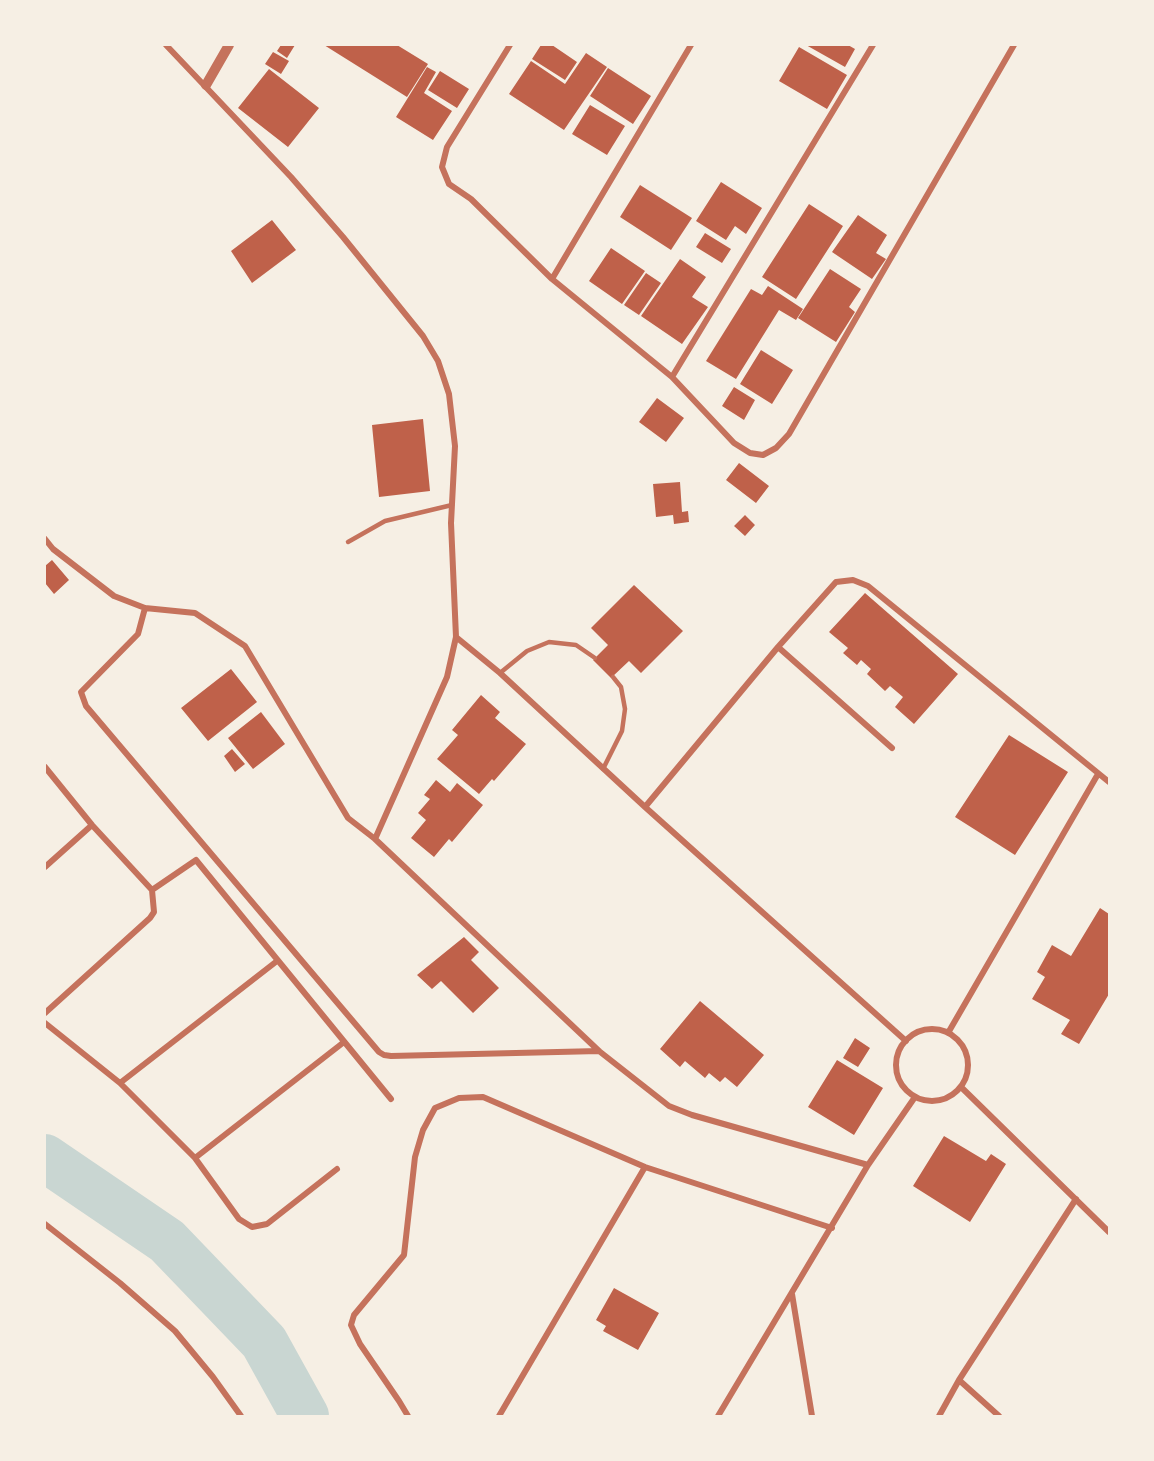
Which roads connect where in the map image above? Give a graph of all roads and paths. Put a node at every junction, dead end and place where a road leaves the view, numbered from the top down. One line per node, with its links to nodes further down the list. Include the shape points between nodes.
1 (166, 45): 7 (street)
2 (229, 45): 7 (street)
3 (510, 45): 8 (street, via 447,147 442,167 449,184 471,199)
4 (691, 45): 8 (street)
5 (873, 45): 9 (street)
6 (1014, 45): 9 (street, via 789,434 776,448 763,454 750,453 734,443)
7 (206, 85): 10 (street, via 343,237 423,336 438,362 449,394 455,446)
8 (552, 279): 9 (street)
9 (672, 377)
10 (452, 505): 12 (lane, via 385,521); 14 (street)
11 (45, 539): 13 (street, via 114,596)
12 (348, 542)
13 (145, 608): 26 (street, via 195,613 245,646 348,818); 35 (street, via 138,633 81,692 86,705 380,1052 391,1056)
14 (456, 637): 17 (street); 26 (street, via 447,677)
15 (778, 647): 19 (street); 22 (street, via 836,582 853,580 868,585); 24 (street)
16 (595, 658): 17 (lane, via 576,645 549,642 527,651)
17 (500, 673): 21 (street)
18 (614, 677): 21 (lane, via 621,687 625,709 622,731)
19 (892, 748)
20 (45, 767): 25 (street)
21 (603, 769): 24 (street)
22 (1098, 774): 23 (street); 32 (street)
23 (1109, 782)
24 (645, 807): 33 (street)
25 (92, 825): 27 (street); 28 (street)
26 (375, 839): 35 (street)
27 (45, 867)
28 (152, 891): 29 (street, via 196,860); 30 (street, via 154,912 150,918)
29 (277, 961): 34 (street); 36 (street)
30 (45, 1013)
31 (45, 1023): 36 (street)
32 (948, 1033): 33 (street, via 925,1030); 37 (street, via 965,1051 968,1063)
33 (906, 1041): 38 (street, via 898,1052 896,1065 905,1089)
34 (344, 1042): 39 (street); 40 (street)
35 (599, 1051): 41 (street, via 669,1106)
36 (120, 1083): 40 (street)
37 (961, 1087): 38 (street, via 940,1100); 44 (street)
38 (915, 1097): 41 (street)
39 (391, 1099)
40 (195, 1158): 43 (street, via 239,1220 252,1227 267,1224)
41 (868, 1165): 46 (street)
42 (645, 1167): 46 (street); 51 (street, via 483,1097 459,1098 435,1108 415,1157 404,1255 354,1315 351,1325); 52 (street)
43 (337, 1169)
44 (1076, 1199): 47 (street); 49 (street)
45 (45, 1224): 50 (street, via 175,1331)
46 (832, 1228): 48 (street)
47 (1109, 1232)
48 (792, 1294): 53 (street); 54 (street)
49 (959, 1380): 55 (street); 56 (street)
50 (241, 1416)
51 (408, 1416)
52 (499, 1416)
53 (718, 1416)
54 (812, 1416)
55 (939, 1416)
56 (999, 1416)

